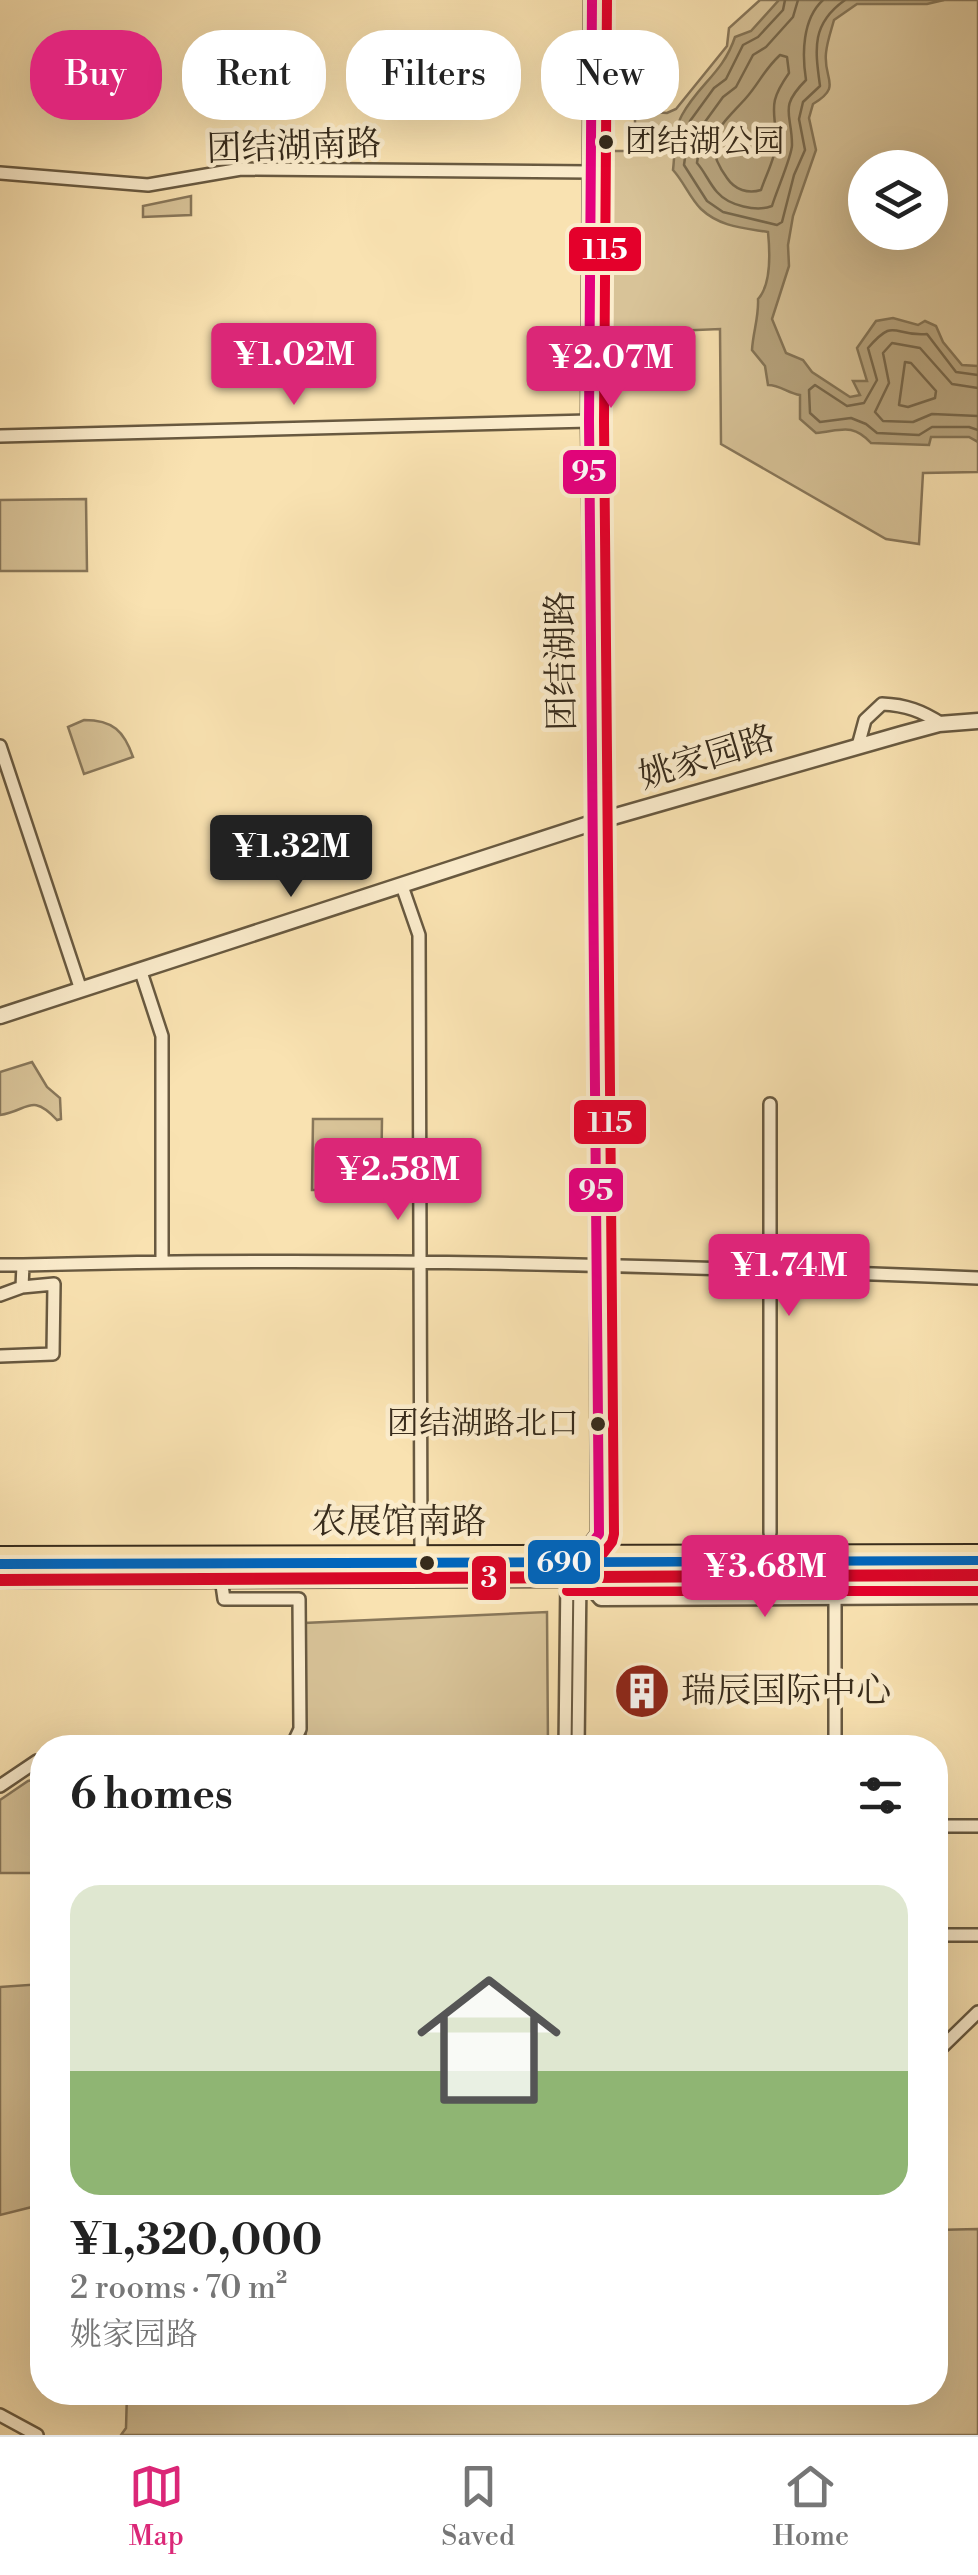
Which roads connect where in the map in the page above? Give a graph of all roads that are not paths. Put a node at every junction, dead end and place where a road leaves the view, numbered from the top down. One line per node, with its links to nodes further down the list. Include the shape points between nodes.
1 (592, 0): 2 (street, 团结湖路)
2 (590, 172): 3 (street, 团结湖南路, via 241,169 148,185); 4 (street, 团结湖路)
3 (0, 173)
4 (588, 421): 5 (street); 10 (street, 团结湖路)
5 (0, 436)
6 (978, 721): 7 (street, 姚家园路)
7 (942, 724): 9 (street, 姚家园路); 9 (street, via 904,705 882,704 865,720)
8 (0, 746): 13 (street)
9 (858, 746): 10 (street, 姚家园路)
10 (595, 822): 11 (street, 姚家园路); 18 (street, 团结湖路)
11 (402, 886): 12 (street, 姚家园路); 17 (street, via 419,935)
12 (141, 972): 13 (street, 姚家园路); 16 (street, via 162,1036)
13 (81, 990): 14 (street, 姚家园路)
14 (0, 1016)
15 (770, 1104): 21 (street)
16 (162, 1261): 17 (street); 20 (street)
17 (418, 1262): 18 (street); 27 (street)
18 (598, 1264): 21 (street); 28 (street, 团结湖路, via 598,1534)
19 (0, 1266): 20 (street)
20 (22, 1266): 23 (street)
21 (768, 1270): 22 (street); 26 (street)
22 (978, 1278)
23 (22, 1287): 24 (street); 25 (street, via 54,1284 53,1354)
24 (0, 1295)
25 (0, 1356)
26 (770, 1533)
27 (421, 1554): 28 (main road, 农展馆南路); 30 (main road, 农展馆南路)
28 (581, 1554): 29 (main road, 农展馆南路); 31 (street, 团结湖路)
29 (978, 1554)
30 (0, 1556)
31 (573, 1576): 32 (main road, 农展馆南路); 34 (main road, 农展馆南路); 36 (street, 农展馆南路, via 601,1598); 38 (street); 39 (street)
32 (978, 1576)
33 (0, 1578): 34 (main road, 农展馆南路)
34 (220, 1578): 37 (street, via 224,1599 299,1599)
35 (978, 1596): 36 (street, 农展馆南路)
36 (835, 1597): 40 (street)
37 (297, 1735)
38 (567, 1735)
39 (578, 1735)
40 (835, 1735)
41 (30, 1766): 42 (street)
42 (0, 1786)
43 (948, 1826): 44 (street)
44 (978, 1826)
45 (948, 1935): 46 (street)
46 (978, 1935)
47 (978, 2012): 48 (street)
48 (948, 2041)
49 (0, 2414): 50 (street)
50 (37, 2435)

